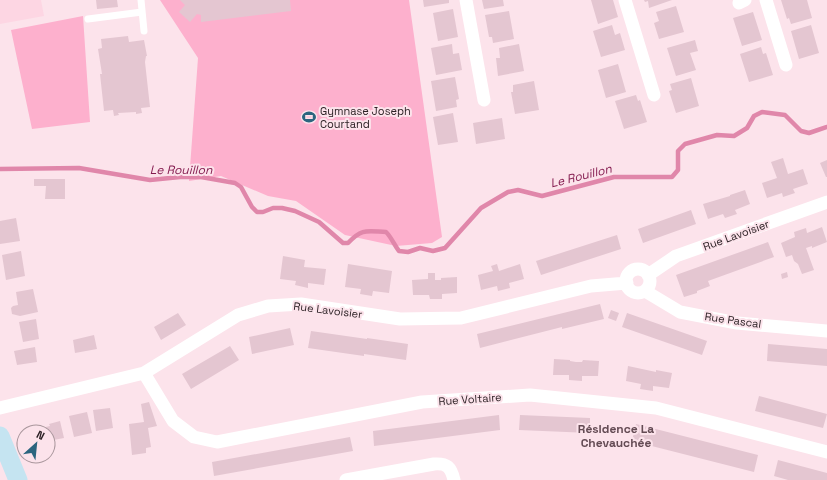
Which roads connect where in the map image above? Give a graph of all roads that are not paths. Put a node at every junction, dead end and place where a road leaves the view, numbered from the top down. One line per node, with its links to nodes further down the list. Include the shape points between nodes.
1 (141, 0): 5 (lane)
2 (466, 0): 10 (street)
3 (625, 0): 9 (street)
4 (766, 0): 8 (street)
5 (142, 12): 6 (lane); 7 (lane)
6 (88, 19)
7 (144, 30)
8 (786, 65)
9 (654, 95)
10 (484, 100)
11 (827, 202): 12 (street, Rue Lavoisier, via 676,256)
12 (648, 275): 13 (street, via 641,270 634,270 629,274); 14 (street, via 650,282)
13 (627, 283): 14 (street, via 633,292); 16 (street, Rue Lavoisier, via 591,286 461,318 400,319 301,304 268,306 238,315)
14 (645, 291): 15 (street, Rue Pascal, via 680,312 736,323)
15 (827, 331)
16 (144, 373): 17 (street, Rue Lavoisier); 19 (street, Rue Voltaire, via 173,421 194,437 217,442 422,402 530,395 656,408)
17 (0, 408)
18 (0, 436): 20 (main road)
19 (827, 452)
20 (18, 480)
21 (346, 480): 22 (street, via 442,463 451,469)
22 (454, 480)

